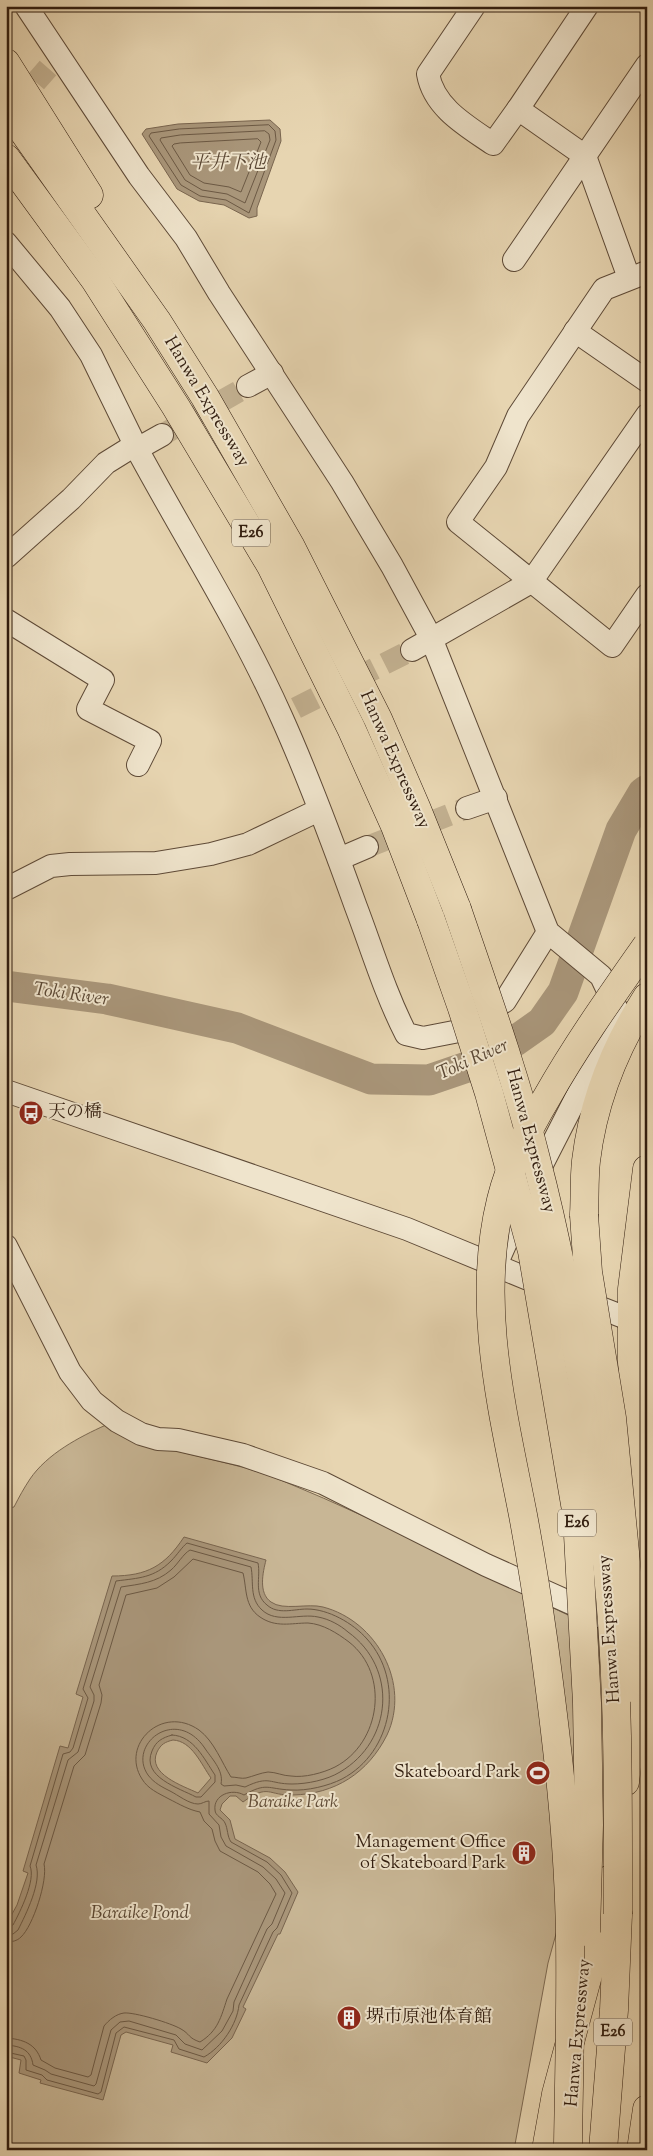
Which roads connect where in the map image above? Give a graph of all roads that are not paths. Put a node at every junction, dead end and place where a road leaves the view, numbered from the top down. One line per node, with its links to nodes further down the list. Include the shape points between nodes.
1 (26, 6): 15 (street, via 54,62 186,238)
2 (474, 6): 7 (street, via 428,74 430,87 454,117 493,144)
3 (587, 6): 7 (street)
4 (6, 63): 13 (main road, via 134,269)
5 (647, 65): 8 (street)
6 (6, 107): 13 (main road, Hanwa Expressway / E26)
7 (518, 109): 8 (street)
8 (585, 156): 11 (street); 12 (street)
9 (10, 164): 45 (main road, Hanwa Expressway / E26, bridge, via 95,280 271,566 395,826 431,920 486,1084 532,1251 576,1516 587,1703 589,1825 580,2044)
10 (6, 243): 20 (street, via 60,308 92,356)
11 (514, 260)
12 (638, 275): 14 (street, via 604,289)
13 (157, 321): 43 (main road, Hanwa Expressway / E26, bridge, via 292,547 378,719 457,909 536,1156 557,1243 579,1367 599,1494 609,1586 618,1778)
14 (575, 331): 16 (street); 22 (street, via 518,416 496,466 458,522)
15 (272, 372): 17 (street); 25 (street, via 347,490)
16 (647, 380)
17 (248, 386)
18 (647, 415): 22 (street)
19 (162, 435): 20 (street)
20 (136, 447): 21 (street, via 106,463 71,500); 30 (street, via 175,520 289,712)
21 (6, 557)
22 (531, 582): 23 (street, via 612,646); 25 (street)
23 (647, 596)
24 (6, 620): 27 (street, via 103,680 88,709 150,741)
25 (431, 638): 26 (street); 28 (street)
26 (412, 650)
27 (138, 765)
28 (496, 798): 29 (street); 34 (street)
29 (467, 808)
30 (319, 810): 32 (street); 33 (street, via 248,844 211,854 156,863 51,866)
31 (367, 848): 32 (street)
32 (339, 859): 34 (street, via 394,1010 406,1034 422,1038 458,1031 505,1001)
33 (6, 889)
34 (548, 932): 40 (street, via 601,976 620,1014 531,1186)
35 (647, 945): 45 (main road, bridge, via 591,1025 536,1115 502,1197 494,1235 491,1280 496,1375 544,1642 565,1846 570,1936)
36 (647, 997): 43 (main road, bridge, via 613,1058 596,1109 586,1161 588,1272 612,1418 630,1614 632,1772)
37 (6, 1090): 40 (street, via 407,1229)
38 (647, 1169): 41 (main road, via 632,1289)
39 (6, 1246): 42 (street, via 70,1372 92,1401 117,1420 141,1434 243,1455 323,1483 486,1565)
40 (496, 1266): 41 (street)
41 (639, 1323): 42 (main road, via 637,1568)
42 (643, 1637): 45 (main road, via 634,1728 606,1912 556,2094)
43 (618, 1914): 46 (main road, Hanwa Expressway / E26)
44 (647, 2109): 47 (main road)
45 (561, 2148)
46 (603, 2150)
47 (641, 2150)

